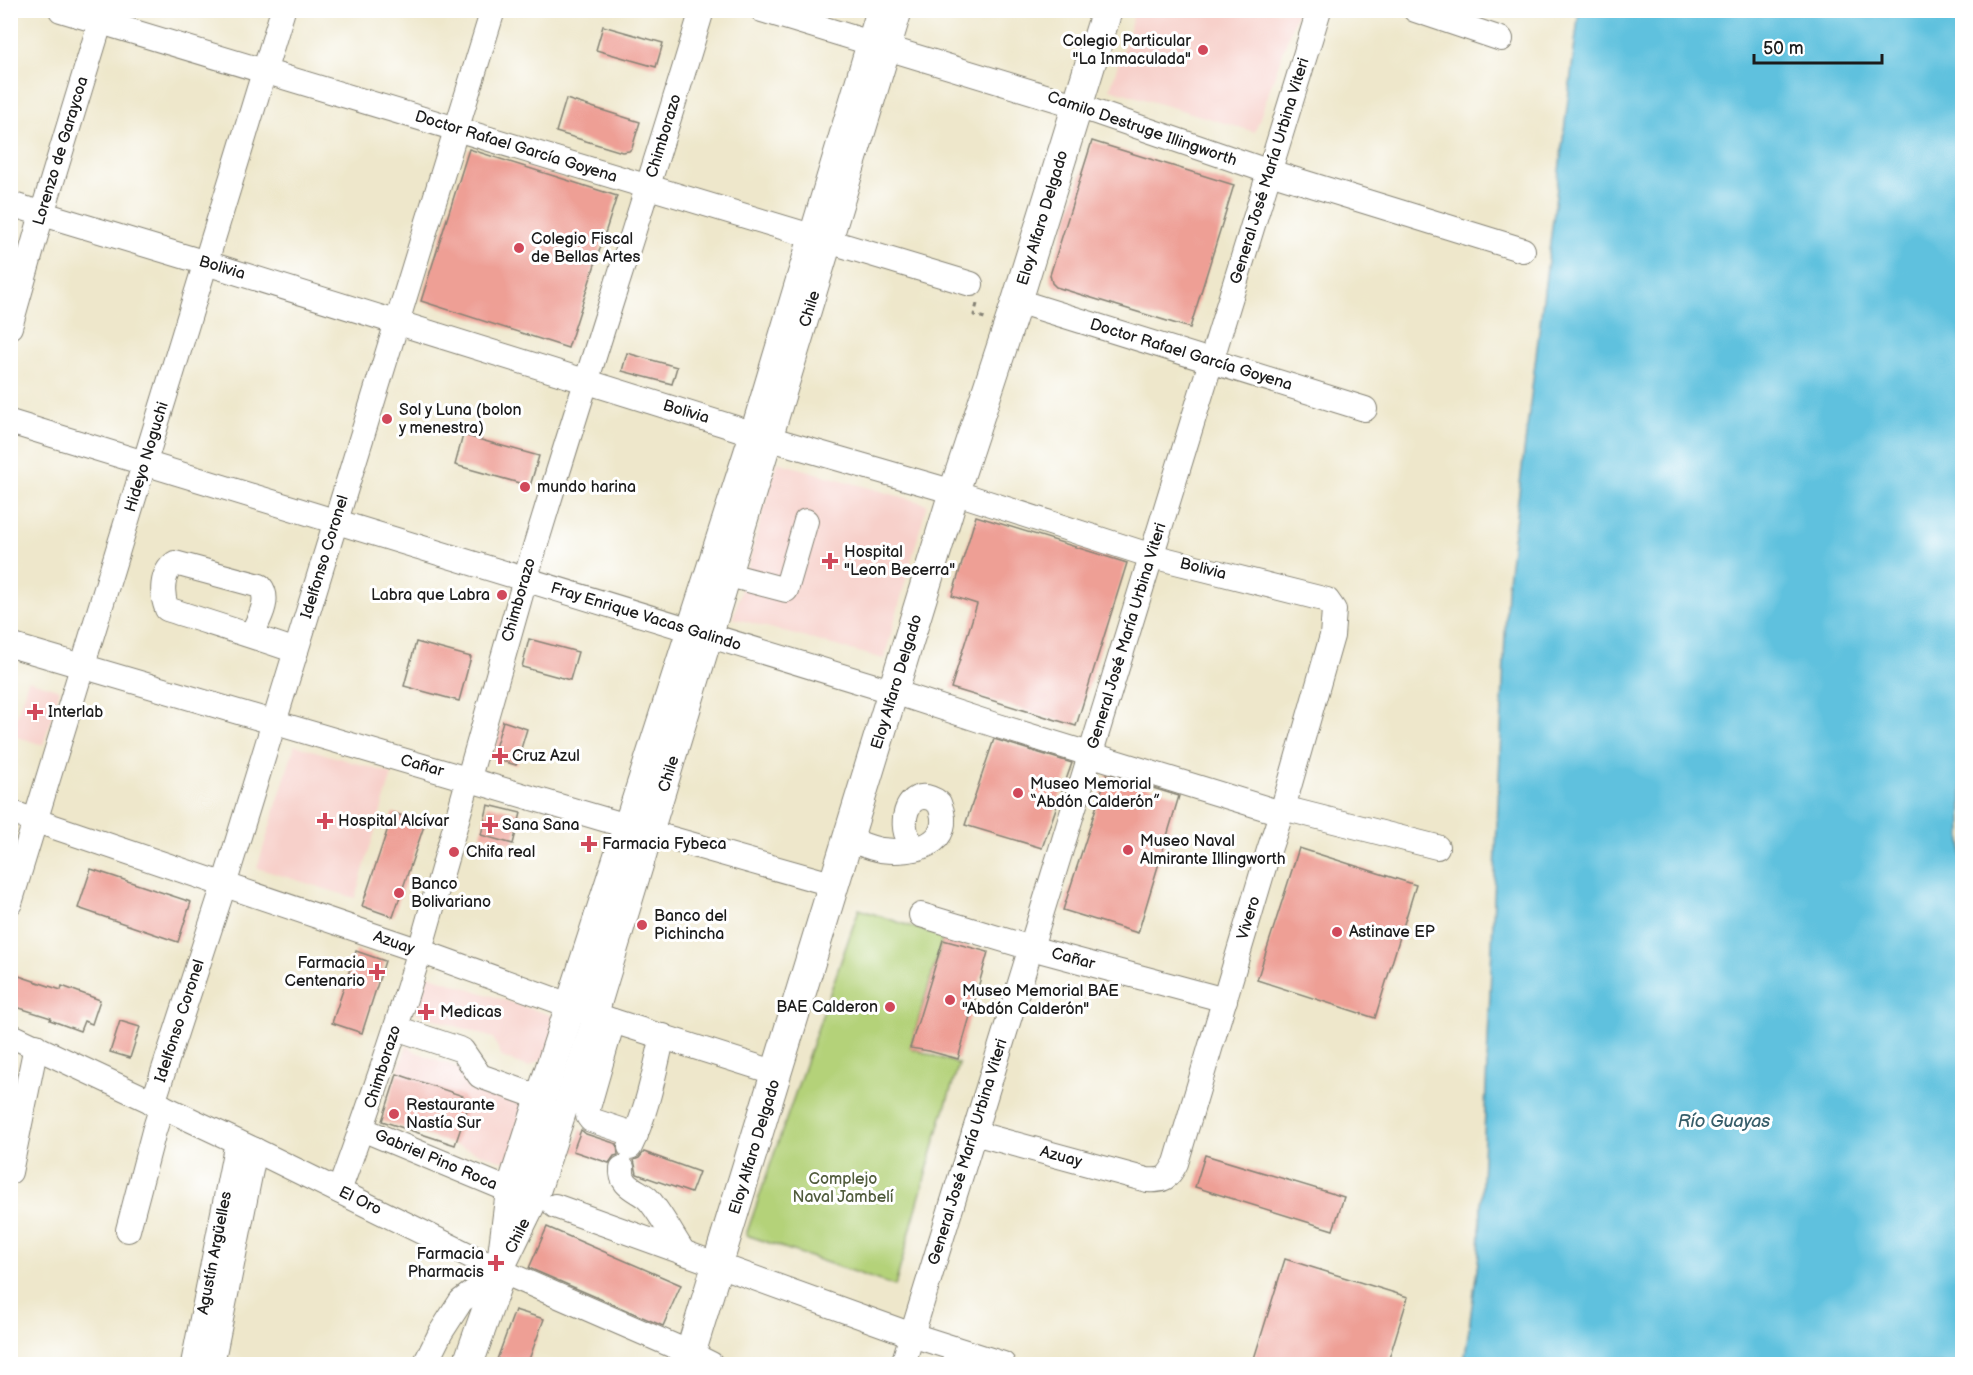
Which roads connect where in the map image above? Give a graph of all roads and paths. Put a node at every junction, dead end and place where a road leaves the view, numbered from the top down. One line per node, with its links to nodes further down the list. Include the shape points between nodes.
1 (61, 10): 12 (street, Doctor Rafael García Goyena)
2 (283, 10): 15 (street, Hideyo Noguchi)
3 (493, 10): 17 (street, Idelfonso Coronel)
4 (702, 10): 19 (street, Chimborazo)
5 (762, 10): 14 (street, Camilo Destruge Illingworth)
6 (882, 10): 14 (main road, Chile)
7 (900, 10): 14 (street, Chile)
8 (1095, 10): 16 (street, Eloy Alfaro Delgado)
9 (1107, 10): 16 (main road, Eloy Alfaro Delgado)
10 (1319, 10): 18 (street, General José María Urbina Viteri)
11 (1415, 10): 13 (street)
12 (102, 16): 15 (street, Doctor Rafael García Goyena); 21 (street, Lorenzo de Garaycoa)
13 (1501, 39)
14 (881, 47): 16 (street, Camilo Destruge Illingworth); 22 (main road, Chile)
15 (264, 71): 17 (street, Doctor Rafael García Goyena); 24 (street, Hideyo Noguchi)
16 (1074, 105): 18 (street, Camilo Destruge Illingworth); 26 (main road, Eloy Alfaro Delgado)
17 (456, 129): 19 (street, Doctor Rafael García Goyena); 27 (street, Idelfonso Coronel)
18 (1270, 172): 23 (street, Camilo Destruge Illingworth); 29 (street, General José María Urbina Viteri)
19 (649, 187): 22 (street, Doctor Rafael García Goyena); 30 (street, Chimborazo)
20 (10, 204): 21 (street, Bolivia)
21 (42, 214): 24 (street, Bolivia); 28 (street, Lorenzo de Garaycoa)
22 (822, 238): 25 (street, Doctor Rafael García Goyena); 33 (main road, Chile)
23 (1523, 249)
24 (206, 263): 27 (street, Bolivia); 34 (street, Hideyo Noguchi)
25 (975, 290): 26 (path, via 974,315)
26 (1009, 312): 29 (street, Doctor Rafael García Goyena); 35 (main road, Eloy Alfaro Delgado)
27 (397, 322): 30 (street, Bolivia); 37 (street, Idelfonso Coronel)
28 (10, 327)
29 (1212, 361): 31 (street, Doctor Rafael García Goyena); 38 (street, General José María Urbina Viteri)
30 (586, 381): 33 (street, Bolivia); 40 (street, Chimborazo)
31 (1365, 409)
32 (10, 422): 34 (street, Fray Enrique Vacas Galindo)
33 (763, 436): 35 (street, Bolivia); 39 (street, Chile); 41 (main road, Chile)
34 (144, 464): 37 (street, Fray Enrique Vacas Galindo); 46 (street, Hideyo Noguchi)
35 (951, 491): 38 (street, Bolivia); 47 (main road, Eloy Alfaro Delgado)
36 (806, 520): 39 (street, via 786,590)
37 (336, 522): 40 (street, Fray Enrique Vacas Galindo); 45 (street, Idelfonso Coronel)
38 (1152, 556): 43 (street, Bolivia, via 1327,600 1334,610); 49 (street, General José María Urbina Viteri)
39 (729, 575): 41 (street, Chile)
40 (525, 580): 41 (street, Fray Enrique Vacas Galindo); 50 (street, Chimborazo)
41 (700, 634): 47 (street, Fray Enrique Vacas Galindo); 54 (main road, Chile)
42 (251, 636): 45 (street)
43 (1332, 636): 51 (street, Vivero)
44 (10, 645): 46 (street, Cañar)
45 (296, 651): 48 (street, Idelfonso Coronel)
46 (83, 666): 48 (street, Cañar); 53 (street, Hideyo Noguchi)
47 (888, 691): 49 (street, Fray Enrique Vacas Galindo); 55 (main road, Eloy Alfaro Delgado); 58 (street, Eloy Alfaro Delgado)
48 (274, 722): 50 (street, Cañar); 59 (street, Idelfonso Coronel)
49 (1091, 755): 51 (street, Fray Enrique Vacas Galindo); 62 (street, General José María Urbina Viteri)
50 (468, 779): 54 (street, Cañar); 63 (street, Chimborazo)
51 (1282, 810): 56 (street, Fray Enrique Vacas Galindo); 64 (street, Vivero)
52 (10, 812): 53 (street, Azuay)
53 (36, 820): 59 (street, Azuay); 60 (street, Hideyo Noguchi)
54 (639, 829): 58 (street, Cañar); 65 (main road, Chile)
55 (849, 839): 57 (street, via 880,850); 58 (main road, Eloy Alfaro Delgado)
56 (1437, 847)
57 (916, 849)
58 (829, 883): 69 (main road, Eloy Alfaro Delgado)
59 (224, 885): 63 (street, Azuay); 72 (street, Idelfonso Coronel)
60 (10, 903)
61 (921, 915): 62 (street, Cañar)
62 (1031, 948): 64 (street, Cañar); 74 (street, General José María Urbina Viteri)
63 (420, 951): 65 (street, Azuay); 66 (street, Chimborazo)
64 (1225, 1000): 78 (street, Vivero, via 1176,1163 1162,1181)
65 (593, 1013): 67 (street, Azuay); 71 (main road, Chile); 76 (street, via 587,1112 591,1120); 85 (street, Chile, via 535,1201)
66 (396, 1028): 71 (street, via 462,1050 480,1076); 73 (street, Chimborazo)
67 (663, 1036): 69 (street, Azuay); 76 (street)
68 (23, 1040): 70 (street); 72 (street, El Oro); 77 (street)
69 (772, 1072): 84 (main road, Eloy Alfaro Delgado)
70 (10, 1096)
71 (541, 1098): 80 (main road, Chile)
72 (157, 1104): 75 (street, El Oro); 82 (street, Idelfonso Coronel, via 154,1131)
73 (362, 1129): 79 (street, Chimborazo); 80 (street, Gabriel Pino Roca)
74 (974, 1133): 78 (street, Azuay); 87 (street, General José María Urbina Viteri)
75 (246, 1146): 79 (street, El Oro); 86 (street, Agustín Argüelles)
76 (629, 1150): 83 (street, via 623,1180 648,1199)
77 (10, 1172)
78 (1147, 1180)
79 (339, 1191): 85 (street, El Oro)
80 (511, 1191): 85 (main road, Chile)
81 (555, 1206): 83 (street)
82 (128, 1230)
83 (684, 1253): 84 (street)
84 (714, 1263): 87 (street); 88 (main road, Eloy Alfaro Delgado)
85 (501, 1271): 88 (street, El Oro); 91 (street, via 461,1301); 92 (main road)
86 (212, 1319): 89 (street, Agustín Argüelles); 90 (street, Agustín Argüelles)
87 (912, 1335): 93 (street, General José María Urbina Viteri); 94 (street)
88 (690, 1360)
89 (193, 1365)
90 (212, 1365)
91 (425, 1365)
92 (468, 1365)
93 (903, 1365)
94 (1003, 1365)

